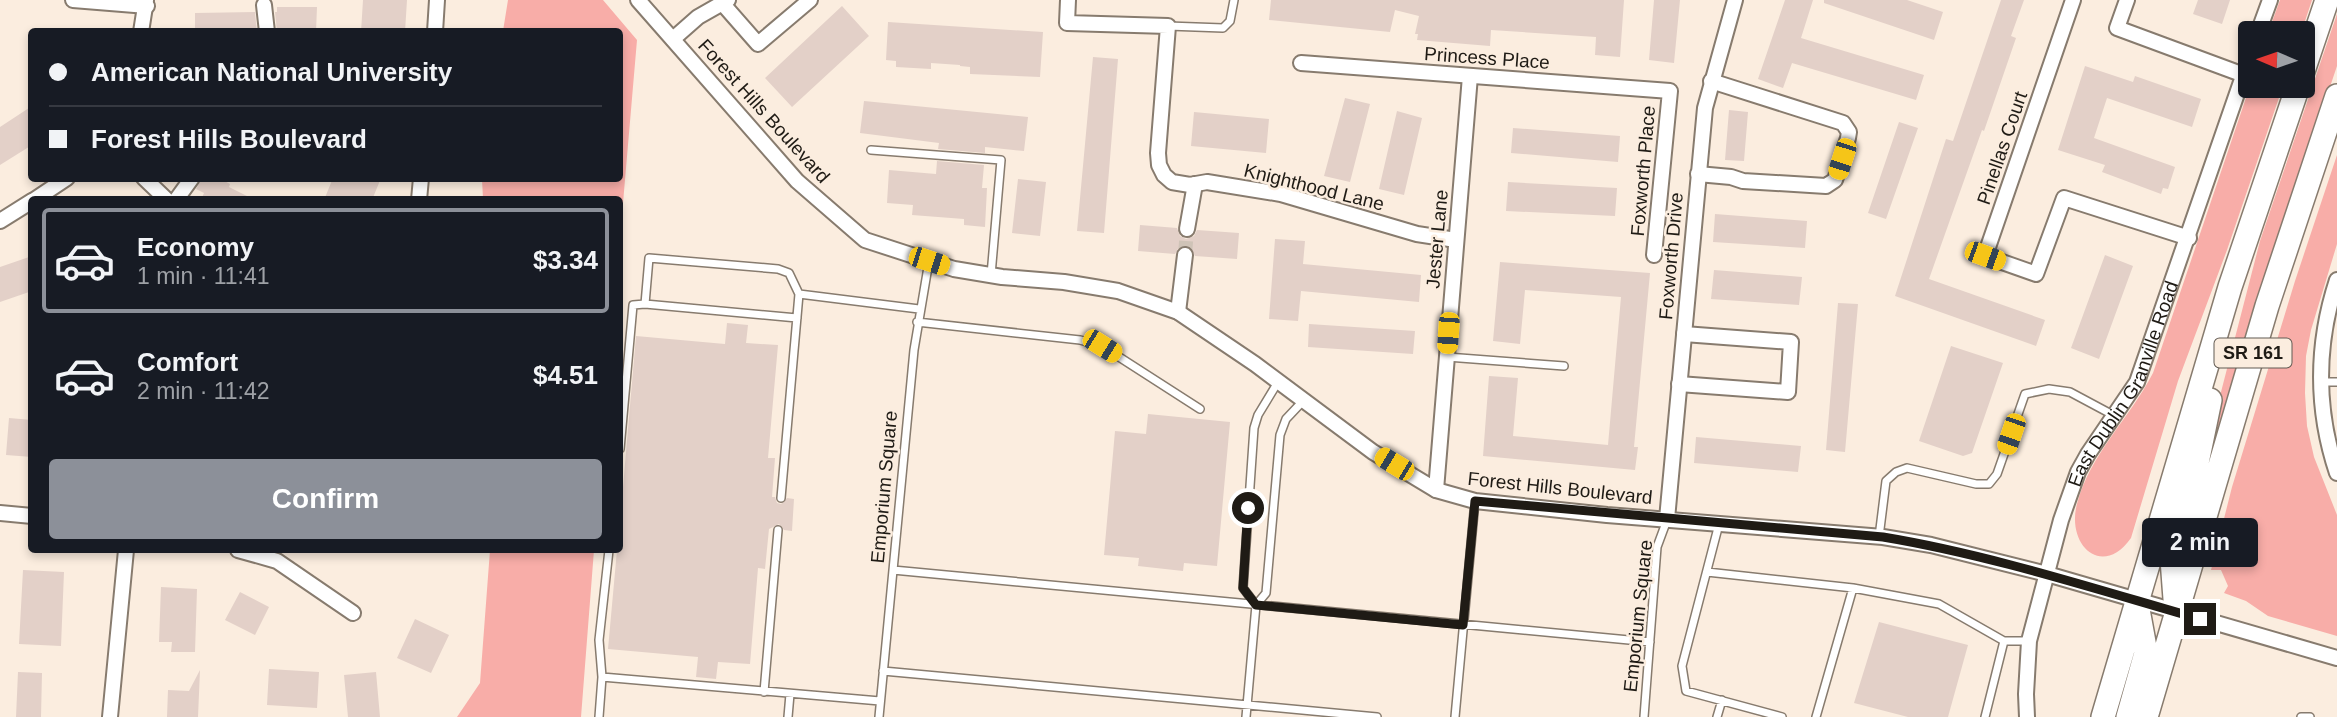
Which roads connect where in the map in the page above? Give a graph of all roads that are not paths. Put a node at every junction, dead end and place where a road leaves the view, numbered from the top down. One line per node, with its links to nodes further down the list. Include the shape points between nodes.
1 (73, 0): 13 (street)
2 (437, 0): 19 (street)
3 (638, 0): 21 (street, Forest Hills Boulevard)
4 (810, 0): 12 (street, via 758,44)
5 (1068, 0): 16 (street, via 1067,23)
6 (1234, 0): 16 (lane, via 1230,21 1223,28)
7 (1735, 0): 25 (street, Foxworth Drive)
8 (2073, 0): 40 (street, Pinellas Court, via 1985,256 2036,274 2064,198)
9 (2127, 0): 23 (street, via 2117,28)
10 (2270, 0): 15 (street)
11 (2327, 0): 20 (main road)
12 (725, 2): 21 (street)
13 (146, 3): 17 (street)
14 (264, 5): 18 (street)
15 (2262, 21)
16 (1168, 26): 34 (street, Knighthood Lane, via 1159,165 1172,182)
17 (142, 28)
18 (267, 28)
19 (435, 28)
20 (2315, 36)
21 (673, 39): 44 (street, Forest Hills Boulevard, via 806,189 865,240)
22 (1301, 63): 24 (street, Princess Place)
23 (2238, 73)
24 (1470, 76): 26 (street, Princess Place); 41 (street, Jester Lane)
25 (1711, 82): 31 (street, Foxworth Drive); 31 (street, via 1843,123 1849,132 1835,180 1826,186)
26 (1670, 91): 43 (street, Foxworth Place)
27 (2238, 93): 40 (street, East Dublin Granville Road)
28 (2337, 96): 84 (main road, SR 161, via 2267,306)
29 (2294, 98): 47 (main road, SR 161)
30 (871, 150): 45 (lane, via 1001,160)
31 (1698, 174): 54 (street, Foxworth Drive)
32 (62, 182): 35 (street)
33 (147, 182): 36 (street)
34 (1195, 184): 39 (street); 41 (street, Knighthood Lane, via 1281,194 1417,234)
35 (39, 196)
36 (158, 196)
37 (28, 203): 38 (street)
38 (0, 221)
39 (1187, 229)
40 (2189, 238): 63 (street, East Dublin Granville Road, via 2137,382)
41 (1456, 240): 55 (street, Jester Lane)
42 (1185, 255): 51 (street)
43 (1654, 255)
44 (929, 261): 45 (street, Forest Hills Boulevard); 50 (lane, Emporium Square)
45 (991, 275): 51 (street, Forest Hills Boulevard, via 1118,291)
46 (2337, 280): 58 (street, via 2328,309)
47 (2230, 287): 82 (main road, SR 161); 84 (main road, via 2197,463 2172,559)
48 (799, 294): 49 (lane, via 789,273 778,269 649,258); 50 (lane); 52 (lane)
49 (645, 304): 52 (lane); 64 (lane, via 633,305)
50 (919, 309): 53 (lane, Emporium Square)
51 (1178, 312): 57 (street, Forest Hills Boulevard)
52 (797, 318): 67 (lane)
53 (917, 322): 62 (lane, via 1102,346); 78 (lane, Emporium Square)
54 (1684, 334): 60 (street, Foxworth Drive); 60 (street, via 1791,342 1788,392)
55 (1447, 357): 56 (lane); 66 (street, Jester Lane)
56 (1564, 366)
57 (1278, 382): 61 (street, Forest Hills Boulevard); 83 (lane, via 1254,428 1243,588)
58 (2321, 382): 59 (lane); 65 (street, via 2328,447)
59 (2337, 382)
60 (1679, 384): 71 (street, Foxworth Drive)
61 (1303, 401): 66 (street, Forest Hills Boulevard, via 1373,452); 83 (lane, via 1286,419 1280,435 1266,593)
62 (1200, 409)
63 (2113, 415): 74 (lane, via 2070,392 2049,389 2025,394 1997,474 1989,484 1907,468 1896,472 1886,481); 80 (street, East Dublin Granville Road, via 2078,472)
64 (623, 416)
65 (2337, 473)
66 (1436, 489): 68 (street, Forest Hills Boulevard)
67 (781, 498)
68 (1475, 501): 71 (street, Forest Hills Boulevard); 86 (lane)
69 (0, 513): 70 (street)
70 (28, 516)
71 (1667, 519): 72 (street, Forest Hills Boulevard); 89 (lane, Emporium Square, via 1657,547)
72 (1719, 523): 74 (street, Forest Hills Boulevard); 79 (lane)
73 (778, 530): 93 (lane)
74 (1879, 537): 80 (street, Forest Hills Boulevard)
75 (126, 553): 98 (street)
76 (249, 553): 85 (street, via 277,561)
77 (609, 553): 92 (lane, via 599,640)
78 (892, 570): 83 (lane); 91 (lane, Emporium Square)
79 (1707, 572): 81 (lane); 95 (lane, via 1682,666 1686,691)
80 (2047, 574): 82 (street, Forest Hills Boulevard); 88 (street, East Dublin Granville Road)
81 (1853, 588): 87 (lane, via 1940,604); 108 (lane)
82 (2136, 600): 84 (street, Forest Hills Boulevard); 111 (main road, SR 161); 112 (main road, via 2146,653)
83 (1256, 605): 86 (lane); 97 (lane)
84 (2176, 612): 90 (street, Forest Hills Boulevard); 113 (main road, SR 161)
85 (353, 613)
86 (1463, 625): 89 (lane); 104 (lane)
87 (2004, 641): 88 (lane); 109 (lane)
88 (2029, 641): 110 (street, East Dublin Granville Road)
89 (1650, 642): 105 (lane, Emporium Square)
90 (2337, 658)
91 (883, 671): 96 (lane, Emporium Square); 97 (lane)
92 (602, 677): 93 (lane); 99 (lane)
93 (764, 692): 94 (lane)
94 (790, 694): 96 (lane); 100 (lane)
95 (1722, 700): 106 (lane); 107 (lane)
96 (880, 701): 101 (lane, Emporium Square)
97 (1247, 705): 102 (lane); 103 (lane)
98 (110, 717)
99 (599, 717)
100 (788, 717)
101 (879, 717)
102 (1246, 717)
103 (1377, 717)
104 (1455, 717)
105 (1644, 717)
106 (1717, 717)
107 (1782, 717)
108 (1816, 717)
109 (1984, 717)
110 (2027, 717)
111 (2103, 717)
112 (2128, 717)
113 (2146, 717)
114 (2301, 717): 115 (lane)
115 (2309, 717)

